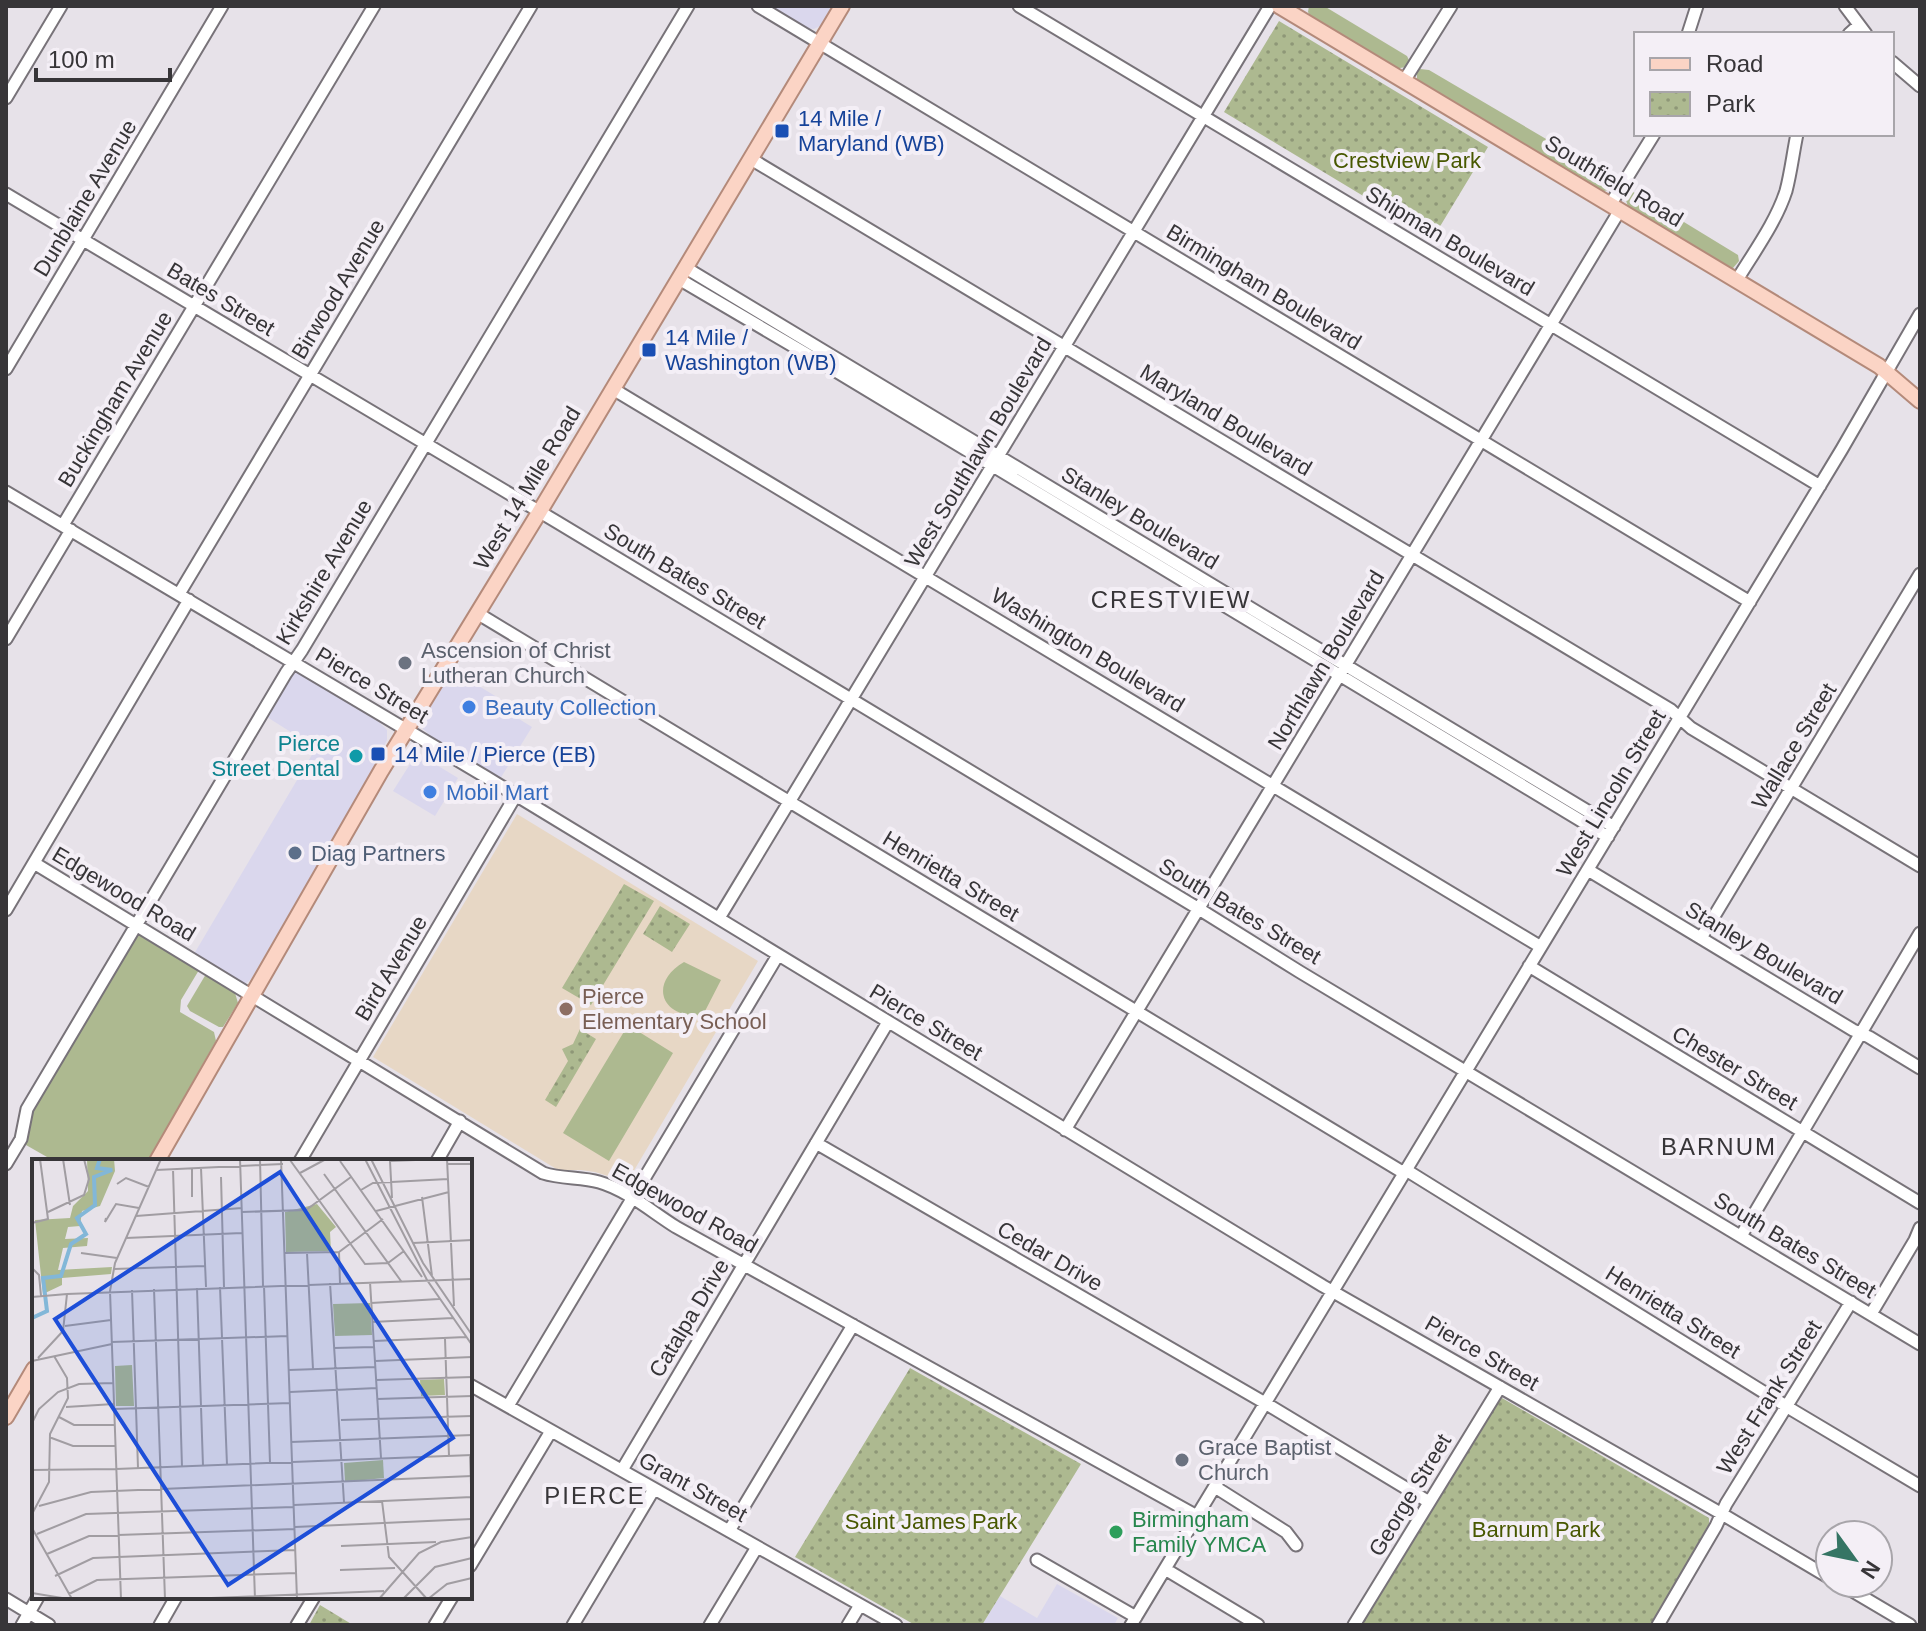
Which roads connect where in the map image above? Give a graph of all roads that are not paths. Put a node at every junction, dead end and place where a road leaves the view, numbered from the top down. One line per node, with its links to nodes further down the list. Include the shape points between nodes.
1 (61, 6): 21 (street)
2 (222, 6): 29 (street, Dunblaine Avenue)
3 (374, 6): 32 (street, Buckingham Avenue)
4 (531, 6): 38 (street, Birwood Avenue)
5 (688, 6): 42 (street, Kirkshire Avenue)
6 (758, 6): 17 (street, Birmingham Boulevard)
7 (842, 6): 17 (main road, West 14 Mile Road)
8 (1019, 6): 22 (street, Shipman Boulevard)
9 (1270, 6): 22 (street, West Southlawn Boulevard)
10 (1279, 6): 14 (main road, Southfield Road)
11 (1451, 6): 19 (street)
12 (1697, 6): 16 (street)
13 (1845, 6): 15 (street)
14 (1299, 11): 19 (main road, Southfield Road)
15 (1862, 29)
16 (1689, 32)
17 (820, 43): 25 (main road, West 14 Mile Road); 28 (street, Birmingham Boulevard)
18 (1894, 64): 20 (street)
19 (1404, 81): 27 (main road, Southfield Road)
20 (1920, 86)
21 (6, 98)
22 (1204, 117): 28 (street, West Southlawn Boulevard); 34 (street, Shipman Boulevard)
23 (1653, 136): 27 (street, Northlawn Boulevard)
24 (1797, 136): 31 (street, via 1783,199)
25 (751, 159): 30 (main road, West 14 Mile Road); 35 (street, Maryland Boulevard)
26 (6, 194): 29 (street, Bates Street)
27 (1615, 208): 31 (main road, Southfield Road); 34 (street, Northlawn Boulevard)
28 (1134, 232): 35 (street, West Southlawn Boulevard); 41 (street, Birmingham Boulevard)
29 (83, 240): 32 (street, Bates Street); 36 (street, Dunblaine Avenue)
30 (683, 273): 39 (main road, West 14 Mile Road); 43 (street, Stanley Boulevard)
31 (1737, 280): 37 (main road, Southfield Road)
32 (193, 306): 38 (street, Bates Street); 47 (street, Buckingham Avenue)
33 (1920, 314): 37 (street, West Lincoln Street)
34 (1552, 325): 41 (street, Northlawn Boulevard); 44 (street, Shipman Boulevard)
35 (1065, 347): 43 (street, West Southlawn Boulevard); 48 (street, Maryland Boulevard)
36 (6, 369)
37 (1888, 372): 40 (main road, Southfield Road); 44 (street, West Lincoln Street)
38 (310, 375): 42 (street, Bates Street); 51 (street, Birwood Avenue)
39 (613, 389): 46 (main road, West 14 Mile Road); 50 (street, Washington Boulevard)
40 (1920, 401)
41 (1482, 440): 48 (street, Northlawn Boulevard); 52 (street, Birmingham Boulevard)
42 (425, 443): 46 (street, Bates Street); 55 (street, Kirkshire Avenue)
43 (996, 461): 50 (street, West Southlawn Boulevard); 56 (street, Stanley Boulevard)
44 (1820, 486): 52 (street, West Lincoln Street)
45 (6, 492): 47 (street, Pierce Street)
46 (540, 511): 53 (main road, West 14 Mile Road); 57 (street, South Bates Street)
47 (67, 527): 51 (street, Pierce Street); 54 (street, Buckingham Avenue)
48 (1412, 555): 56 (street, Northlawn Boulevard); 58 (street, Maryland Boulevard)
49 (1920, 574): 61 (street, Wallace Street)
50 (926, 576): 57 (street, West Southlawn Boulevard); 60 (street, Washington Boulevard)
51 (184, 597): 55 (street, Pierce Street); 65 (street, Birwood Avenue)
52 (1750, 602): 58 (street, West Lincoln Street)
53 (477, 613): 59 (main road, West 14 Mile Road); 63 (street, Henrietta Street)
54 (6, 639)
55 (293, 662): 59 (street, Pierce Street); 71 (street, Kirkshire Avenue)
56 (1343, 670): 60 (street, Northlawn Boulevard); 64 (street, Stanley Boulevard)
57 (852, 700): 63 (street, West Southlawn Boulevard); 68 (street, South Bates Street)
58 (1679, 719): 61 (street, Maryland Boulevard); 64 (street, West Lincoln Street)
59 (406, 729): 62 (street, Pierce Street); 77 (main road, West 14 Mile Road)
60 (1273, 786): 68 (street, Northlawn Boulevard); 74 (street, Washington Boulevard)
61 (1792, 788): 66 (street, Maryland Boulevard); 73 (street, Wallace Street)
62 (516, 795): 70 (street, Pierce Street); 81 (street, Bird Avenue)
63 (790, 802): 70 (street, West Southlawn Boulevard); 78 (street, Henrietta Street)
64 (1611, 832): 67 (street, West Lincoln Street)
65 (34, 863): 69 (street, Birwood Avenue); 71 (street, Edgewood Road)
66 (1920, 866)
67 (1588, 870): 73 (street, Stanley Boulevard); 74 (street, West Lincoln Street)
68 (1199, 909): 78 (street, Northlawn Boulevard); 83 (street, South Bates Street)
69 (6, 910)
70 (719, 918): 75 (street, Pierce Street)
71 (138, 925): 77 (street, Edgewood Road); 91 (street, Kirkshire Avenue, via 27,1109 21,1139)
72 (1920, 933): 80 (street)
73 (1701, 938): 80 (street, Stanley Boulevard)
74 (1541, 947): 76 (street, West Lincoln Street)
75 (778, 955): 79 (street, Pierce Street); 93 (street)
76 (1529, 966): 83 (street, West Lincoln Street); 86 (street, Chester Street)
77 (252, 995): 81 (street, Edgewood Road); 88 (main road, West 14 Mile Road)
78 (1137, 1012): 85 (street, Northlawn Boulevard); 92 (street, Henrietta Street)
79 (888, 1022): 85 (street, Pierce Street); 87 (street, Catalpa Drive)
80 (1861, 1033): 82 (street, Stanley Boulevard); 86 (street)
81 (359, 1060): 84 (street, Edgewood Road); 89 (street, Bird Avenue)
82 (1920, 1068)
83 (1466, 1070): 92 (street, West Lincoln Street); 96 (street, South Bates Street)
84 (460, 1121): 90 (street); 93 (street, Edgewood Road, via 543,1173 601,1182)
85 (1065, 1130): 98 (street, Pierce Street)
86 (1803, 1132): 94 (street, Chester Street); 96 (street)
87 (816, 1143): 97 (street, Catalpa Drive); 106 (street, Cedar Drive)
88 (158, 1159)
89 (301, 1159)
90 (438, 1159)
91 (6, 1164)
92 (1405, 1172): 98 (street, West Lincoln Street); 108 (street, Henrietta Street)
93 (632, 1198): 97 (street, Edgewood Road); 107 (street)
94 (1920, 1203)
95 (1920, 1228): 100 (street)
96 (1741, 1236): 99 (street, South Bates Street)
97 (744, 1264): 101 (street, Edgewood Road); 111 (street, Catalpa Drive)
98 (1333, 1292): 105 (street, Pierce Street); 106 (street, West Lincoln Street)
99 (1851, 1302): 100 (street, South Bates Street); 108 (street, West Frank Street)
100 (1871, 1314): 102 (street, South Bates Street)
101 (853, 1325): 117 (street, Edgewood Road); 118 (street)
102 (1920, 1344)
103 (32, 1372): 109 (main road)
104 (472, 1386): 107 (street, Grant Street)
105 (1500, 1387): 115 (street, George Street); 116 (street, Pierce Street)
106 (1265, 1403): 113 (street, West Lincoln Street); 115 (street, Cedar Drive)
107 (508, 1406): 110 (street, Grant Street)
108 (1787, 1406): 112 (street, Henrietta Street); 116 (street, West Frank Street)
109 (6, 1417)
110 (551, 1431): 111 (street, Grant Street); 122 (street)
111 (622, 1470): 114 (street, Grant Street)
112 (1920, 1486)
113 (1215, 1487): 117 (street, West Lincoln Street); 119 (street, via 1286,1532)
114 (654, 1489): 118 (street, Grant Street); 139 (street)
115 (1429, 1502): 144 (street, George Street)
116 (1722, 1514): 124 (street, Pierce Street); 145 (street, West Frank Street)
117 (1197, 1516): 123 (street, West Lincoln Street)
118 (729, 1531): 120 (street, Grant Street)
119 (1296, 1545)
120 (757, 1547): 131 (street, Grant Street); 140 (street)
121 (1037, 1560): 133 (street)
122 (472, 1563)
123 (1165, 1569): 133 (street, West Lincoln Street); 143 (street)
124 (1814, 1569)
125 (6, 1599): 132 (street)
126 (37, 1599): 132 (street)
127 (175, 1599): 136 (street)
128 (313, 1599): 137 (street)
129 (451, 1599): 138 (street)
130 (1866, 1599): 146 (street)
131 (860, 1605): 141 (street); 142 (street, Grant Street)
132 (29, 1613): 134 (street); 135 (street)
133 (1134, 1621)
134 (22, 1625)
135 (49, 1625)
136 (160, 1625)
137 (297, 1625)
138 (435, 1625)
139 (573, 1625)
140 (710, 1625)
141 (848, 1625)
142 (896, 1625)
143 (1258, 1625)
144 (1354, 1625)
145 (1658, 1625)
146 (1910, 1625)

